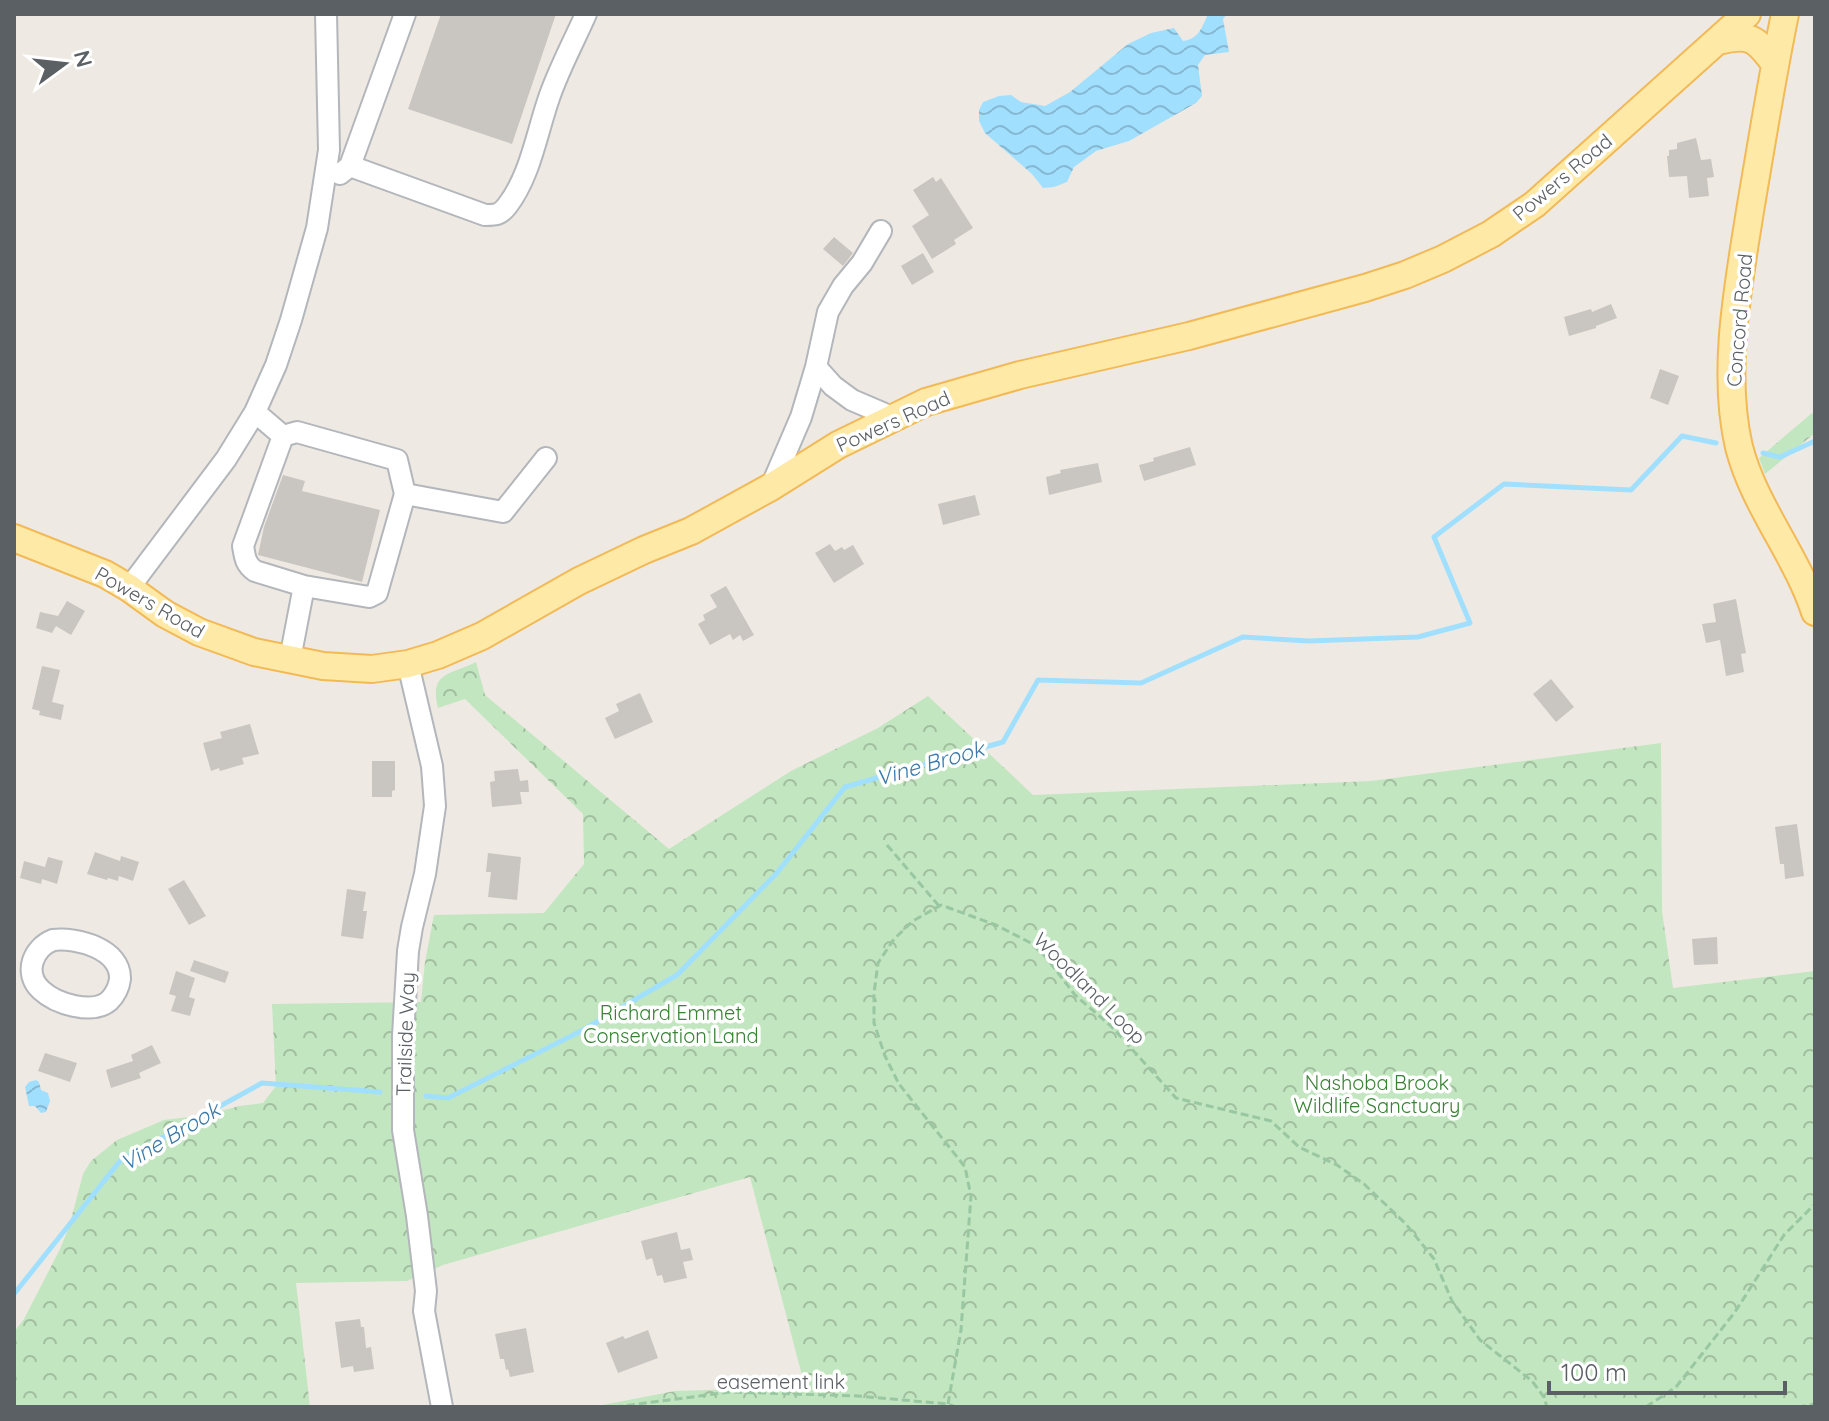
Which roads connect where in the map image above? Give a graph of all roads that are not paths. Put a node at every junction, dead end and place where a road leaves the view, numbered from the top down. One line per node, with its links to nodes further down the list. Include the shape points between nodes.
1 (326, 14): 9 (street, via 329,150)
2 (405, 14): 8 (street)
3 (586, 14): 8 (street, via 550,94 519,187 498,215 485,215)
4 (1747, 14): 6 (main road, Powers Road)
5 (1785, 14): 7 (main road, Concord Road)
6 (1718, 41): 7 (main road, via 1737,36 1754,40); 13 (main road, Powers Road, via 1535,204 1443,259 1365,288 971,388)
7 (1775, 64): 21 (main road, Concord Road, via 1737,291 1733,411 1747,469)
8 (350, 166): 9 (street)
9 (324, 186): 12 (street, via 291,320)
10 (881, 231): 11 (street, via 828,312)
11 (816, 367): 13 (street, via 852,400); 16 (street)
12 (255, 412): 14 (street); 20 (street)
13 (894, 418): 16 (main road, Powers Road)
14 (283, 436): 17 (street, via 297,432 397,460); 19 (street, via 243,546 248,566 255,571)
15 (546, 458): 17 (street, via 503,512)
16 (771, 487): 23 (main road, Powers Road, via 691,531 579,581 482,636)
17 (405, 494): 19 (street, via 377,593 369,597)
18 (14, 538): 20 (main road, Powers Road)
19 (304, 586): 22 (street)
20 (129, 588): 22 (main road, Powers Road, via 199,632)
21 (1813, 601)
22 (290, 659): 23 (main road, Powers Road, via 372,669)
23 (408, 664): 24 (street, Trailside Way, via 432,766 435,806 408,951 403,1130 426,1291 424,1311)
24 (442, 1407)

